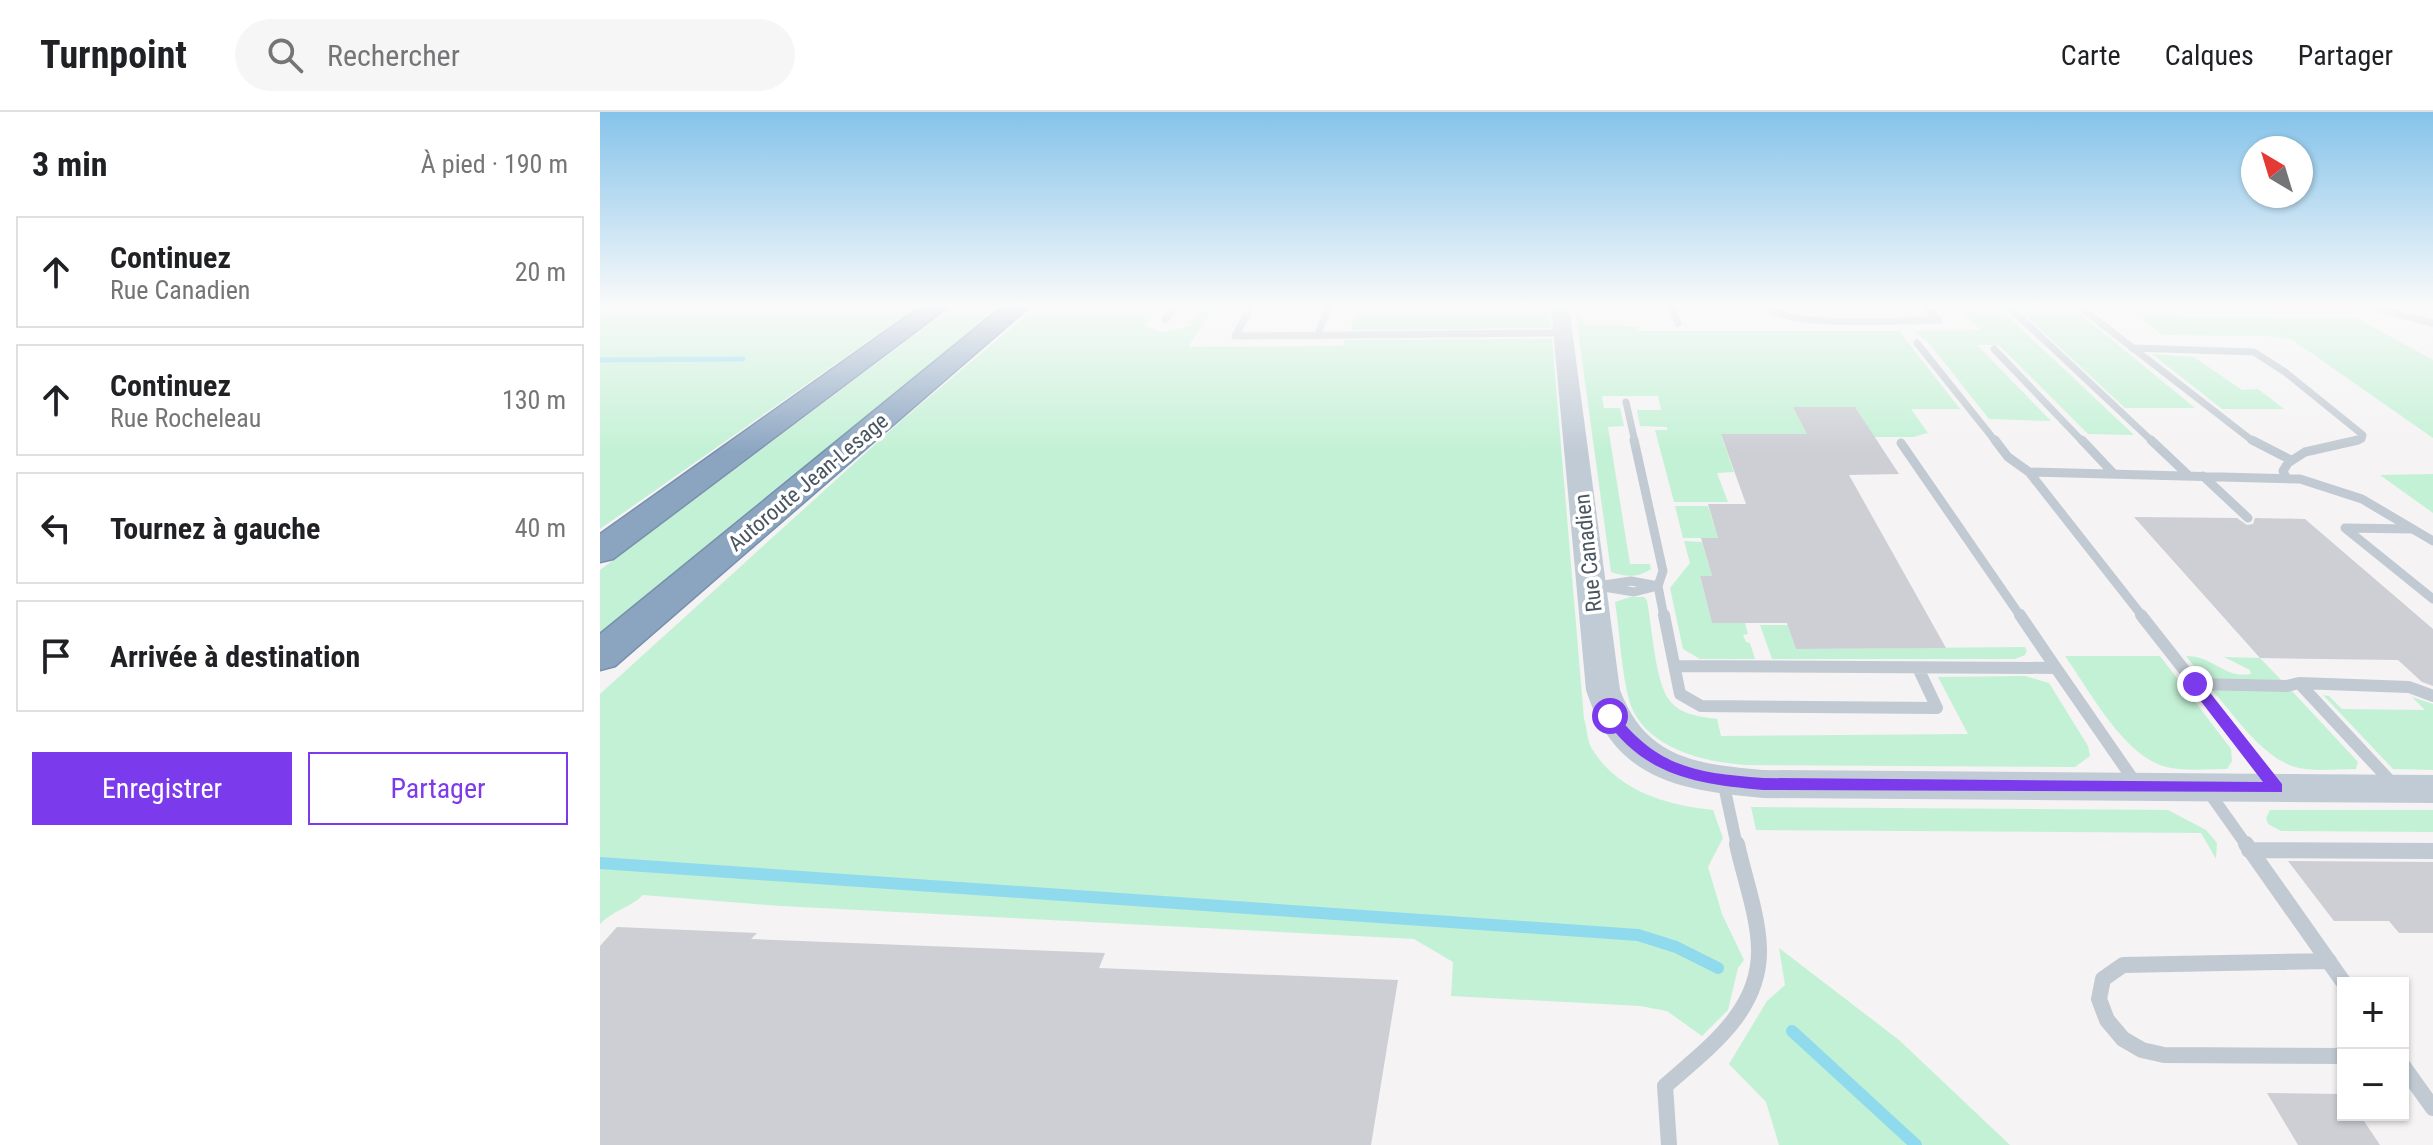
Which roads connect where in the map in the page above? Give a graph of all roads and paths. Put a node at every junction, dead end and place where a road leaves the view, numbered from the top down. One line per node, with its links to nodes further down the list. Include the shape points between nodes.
1 (870, 355): 20 (highway)
2 (959, 355): 24 (highway, Autoroute Jean-Lesage)
3 (1567, 355): 21 (street, Rue Canadien)
4 (1927, 355): 12 (lane, via 2008,457)
5 (2000, 355): 13 (lane)
6 (2060, 355): 14 (lane)
7 (2141, 355): 11 (lane, via 2254,442)
8 (2259, 355): 11 (lane, via 2363,435)
9 (1626, 402): 22 (lane, via 1662,564)
10 (1901, 443): 27 (lane)
11 (2289, 459): 16 (lane)
12 (2029, 472): 13 (lane); 29 (lane)
13 (2114, 474): 14 (lane)
14 (2188, 475): 15 (lane)
15 (2203, 476): 16 (lane); 17 (lane)
16 (2286, 477): 18 (lane, via 2348,493)
17 (2248, 518)
18 (2412, 529): 19 (lane); 23 (lane, via 2345,528)
19 (2433, 541)
20 (600, 551)
21 (1598, 585): 22 (lane, via 1623,592 1649,592); 31 (street, Rue Canadien, via 1603,690 1610,716 1630,742 1672,769)
22 (1658, 586): 25 (lane)
23 (2433, 599)
24 (600, 656)
25 (1675, 666): 26 (lane); 26 (lane, via 1680,694 1701,706 1937,708)
26 (1918, 668): 27 (lane)
27 (2056, 668): 32 (lane)
28 (2299, 683): 29 (lane); 30 (lane, via 2409,687); 35 (lane)
29 (2195, 684): 34 (lane)
30 (2433, 696)
31 (1723, 781): 32 (street, Rue Canadien); 43 (lane, via 1760,966 1755,989 1738,1019 1665,1086)
32 (2139, 787): 33 (street, Rue Canadien)
33 (2205, 787): 34 (street, Rue Canadien); 36 (lane)
34 (2276, 788): 35 (street, Rue Canadien)
35 (2415, 789)
36 (2249, 850): 37 (lane); 38 (lane)
37 (2433, 851)
38 (2329, 961): 39 (lane); 40 (lane, via 2123,965 2099,984 2098,1001 2108,1023 2125,1041 2146,1051)
39 (2340, 977)
40 (2337, 1056)
41 (2409, 1074): 42 (lane)
42 (2433, 1108)
43 (1669, 1145)

